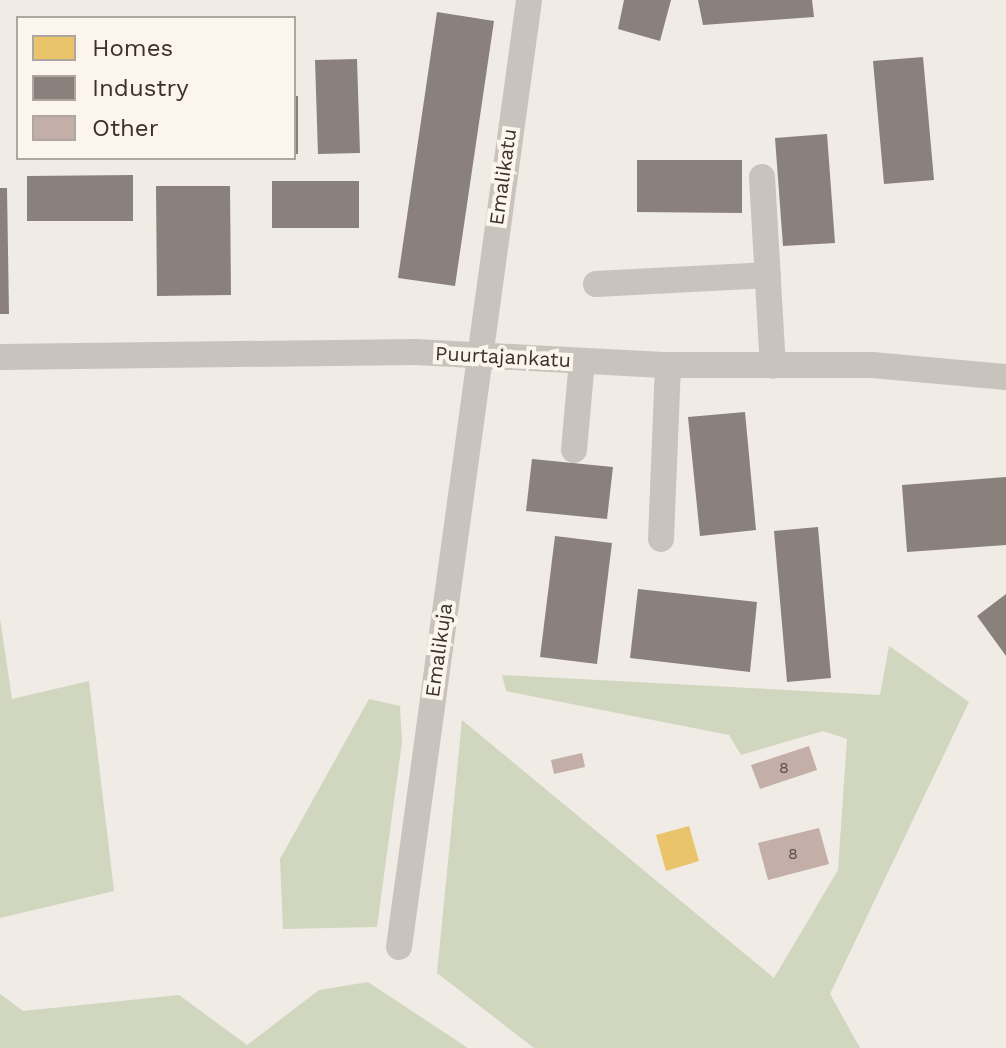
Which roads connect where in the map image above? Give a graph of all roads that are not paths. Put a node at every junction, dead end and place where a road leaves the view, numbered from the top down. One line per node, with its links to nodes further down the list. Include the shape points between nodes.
1 (529, 0): 5 (street, Emalikatu)
2 (762, 177): 3 (street)
3 (768, 275): 4 (street); 9 (street)
4 (596, 284)
5 (477, 353): 6 (street, Puurtajankatu); 7 (street, Puurtajankatu); 13 (street, Emalikuja)
6 (0, 357)
7 (582, 361): 8 (street, Puurtajankatu); 11 (street)
8 (668, 365): 9 (street, Puurtajankatu); 12 (street)
9 (773, 366): 10 (street, Puurtajankatu)
10 (1006, 377)
11 (574, 450)
12 (661, 539)
13 (399, 947)

